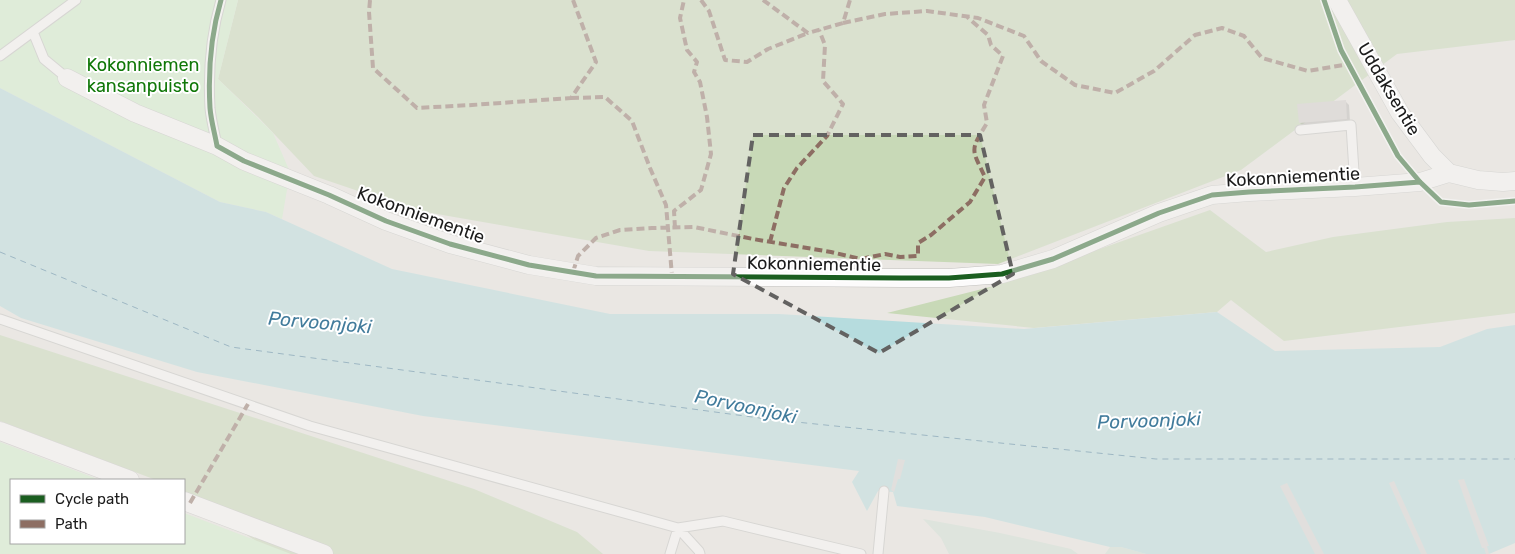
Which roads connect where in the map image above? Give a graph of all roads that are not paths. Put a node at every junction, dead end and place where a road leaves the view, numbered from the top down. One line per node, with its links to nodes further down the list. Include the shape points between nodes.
1 (76, 0): 4 (lane)
2 (221, 0): 8 (lane, via 216,17 210,84 210,109)
3 (1337, 0): 9 (street, Uddaksentie, via 1400,114 1432,156)
4 (33, 32): 5 (lane); 6 (lane, via 44,59)
5 (0, 56)
6 (67, 78): 8 (street, Kokonniementie, via 135,113)
7 (1300, 130): 11 (lane, via 1351,125)
8 (217, 146): 11 (street, Kokonniementie, via 244,162 450,244 529,265 596,276 949,278 1002,274 1053,259 1159,213 1212,195)
9 (1449, 172): 10 (street, via 1478,180); 11 (street, Kokonniementie, via 1420,182)
10 (1515, 181)
11 (1355, 187)
12 (0, 319): 17 (lane, via 310,426)
13 (0, 431): 14 (street)
14 (127, 479)
15 (884, 491): 22 (lane)
16 (185, 501): 18 (street)
17 (678, 528): 19 (lane); 20 (lane); 21 (lane, via 724,521)
18 (324, 554)
19 (670, 554)
20 (700, 554)
21 (861, 554)
22 (878, 554)

